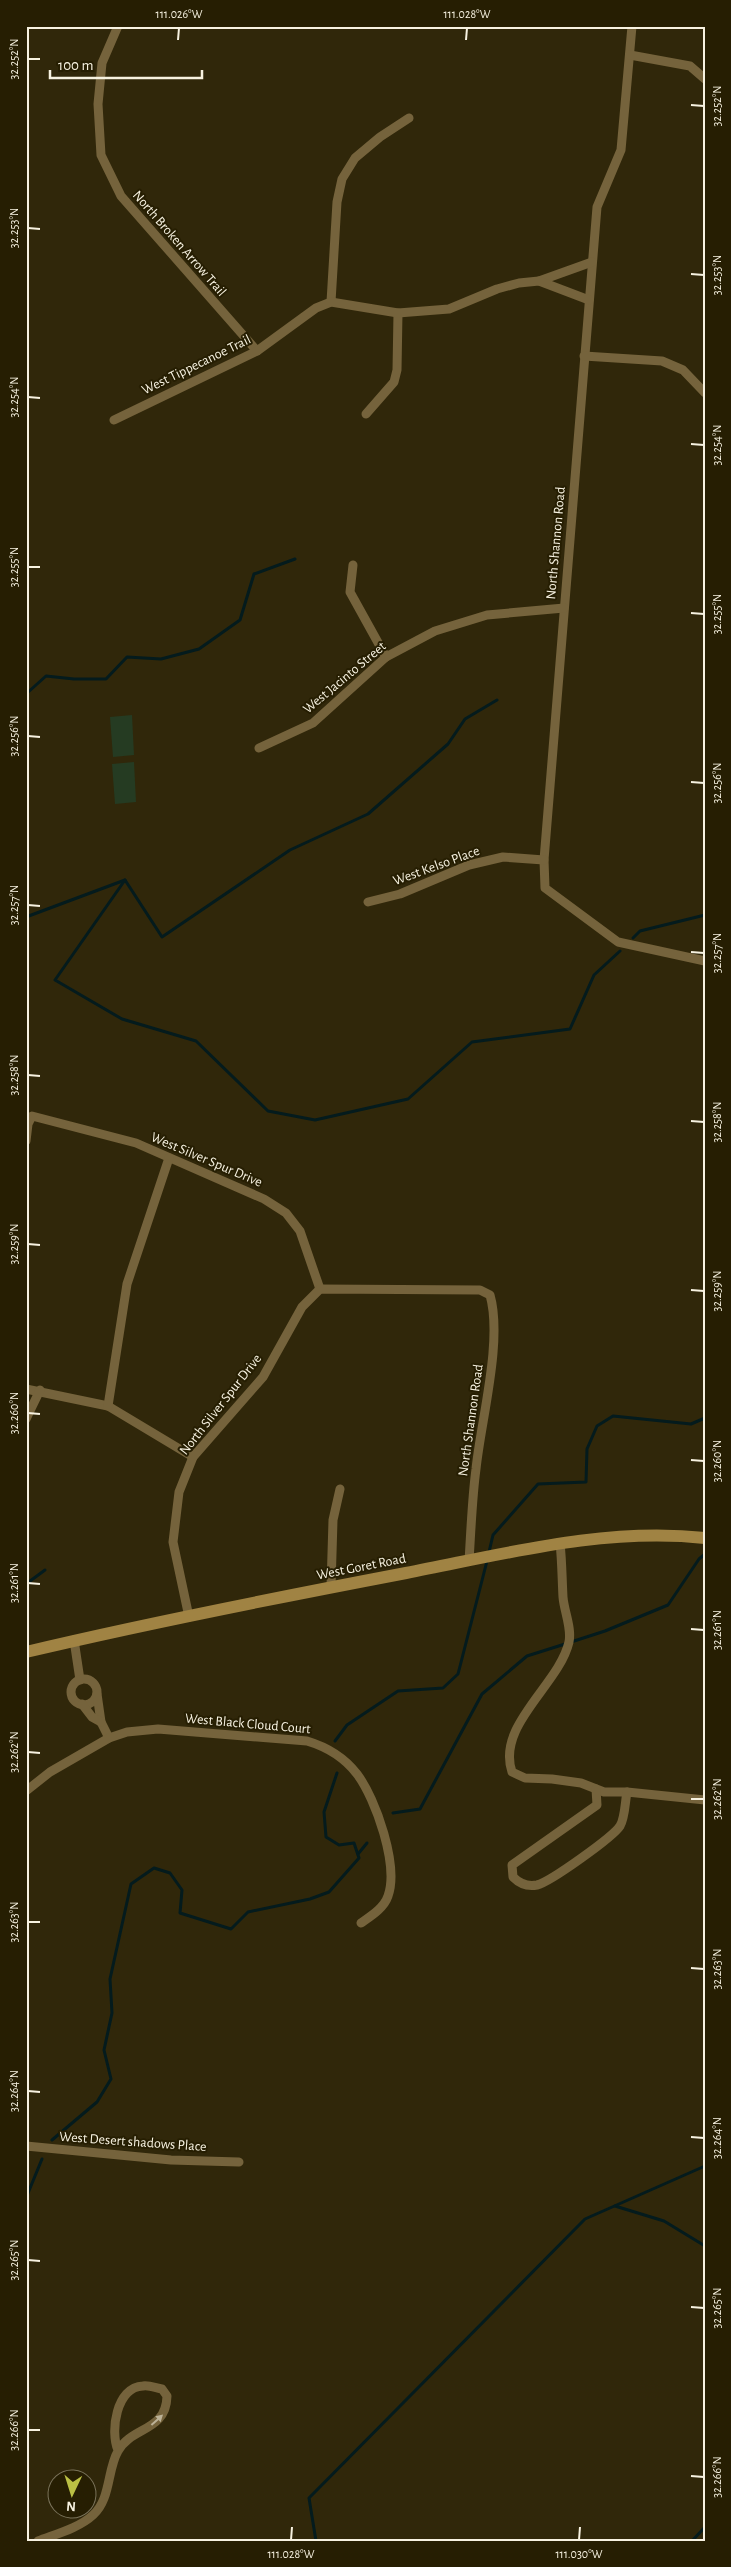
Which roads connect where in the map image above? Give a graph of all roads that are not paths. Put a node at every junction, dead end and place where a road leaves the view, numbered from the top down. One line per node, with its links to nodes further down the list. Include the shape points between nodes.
1 (118, 26): 11 (street, North Broken Arrow Trail, via 102,63 98,104 101,155 121,196)
2 (632, 26): 3 (street, North Shannon Road)
3 (630, 55): 4 (street, via 690,66); 6 (street, North Shannon Road, via 621,150 597,207)
4 (705, 79)
5 (409, 118): 9 (street, via 355,158 342,179 337,202)
6 (592, 262): 7 (street); 8 (street, North Shannon Road)
7 (539, 281): 8 (street); 10 (street, via 497,289 449,309)
8 (589, 300): 12 (street, North Shannon Road)
9 (331, 302): 10 (street); 11 (street, West Tippecanoe Trail, via 316,308)
10 (398, 313): 14 (street, via 394,382)
11 (257, 351): 15 (street, West Tippecanoe Trail)
12 (584, 356): 13 (street, via 662,361 683,370); 17 (street, North Shannon Road)
13 (705, 394)
14 (366, 414)
15 (114, 420)
16 (353, 565): 18 (street, via 350,592)
17 (564, 608): 18 (street, West Jacinto Street, via 487,615 435,630); 20 (street, North Shannon Road)
18 (386, 657): 19 (street, West Jacinto Street, via 313,723)
19 (259, 748)
20 (544, 860): 21 (street, West Kelso Place, via 503,857 469,865 400,894); 22 (street, North Shannon Road, via 545,888 618,942)
21 (368, 902)
22 (705, 961)
23 (26, 1141): 24 (street, West Silver Spur Drive, via 32,1116 136,1143)
24 (169, 1158): 25 (street, West Silver Spur Drive, via 264,1199 286,1213 300,1231); 28 (street, via 128,1284)
25 (320, 1289): 30 (street, North Silver Spur Drive, via 302,1308 263,1376); 34 (street, North Shannon Road, via 480,1290 490,1295 492,1357 476,1469)
26 (26, 1389): 27 (street)
27 (40, 1390): 28 (street); 29 (street)
28 (108, 1406): 30 (street)
29 (26, 1419)
30 (193, 1457): 36 (street, North Silver Spur Drive, via 179,1492 173,1542)
31 (340, 1489): 35 (street, via 333,1520)
32 (705, 1538): 33 (street, West Goret Road, via 638,1535)
33 (560, 1543): 34 (street, West Goret Road); 44 (street, via 569,1640 560,1665 532,1703 512,1740 508,1760 512,1772 524,1778 581,1783)
34 (469, 1561): 35 (street, West Goret Road)
35 (331, 1587): 36 (street, West Goret Road)
36 (188, 1617): 37 (street, West Goret Road)
37 (74, 1640): 38 (street, West Goret Road); 39 (street)
38 (26, 1652)
39 (80, 1680): 40 (street, via 93,1683); 41 (street, via 74,1685 72,1696)
40 (97, 1694): 41 (street, via 92,1702); 42 (street)
41 (82, 1704): 42 (street, via 92,1717)
42 (101, 1722): 43 (street)
43 (109, 1738): 45 (street, West Black Cloud Court, via 50,1772); 48 (street, West Black Cloud Court, via 127,1732 158,1729 307,1741 326,1746 358,1775 385,1837 390,1857 392,1877 388,1897 378,1911)
44 (596, 1789): 46 (street); 46 (street, via 598,1804 512,1865 513,1877 522,1885 538,1885 612,1836 621,1824)
45 (26, 1791)
46 (627, 1792): 47 (street)
47 (705, 1800)
48 (361, 1923)
49 (26, 2146): 50 (street, West Desert shadows Place, via 171,2160)
50 (239, 2162)
51 (118, 2450): 51 (street, one-way to 51, via 163,2414 167,2396 162,2389 142,2385 124,2398 116,2416 115,2442); 52 (street, via 106,2493 94,2514)
52 (38, 2541)

